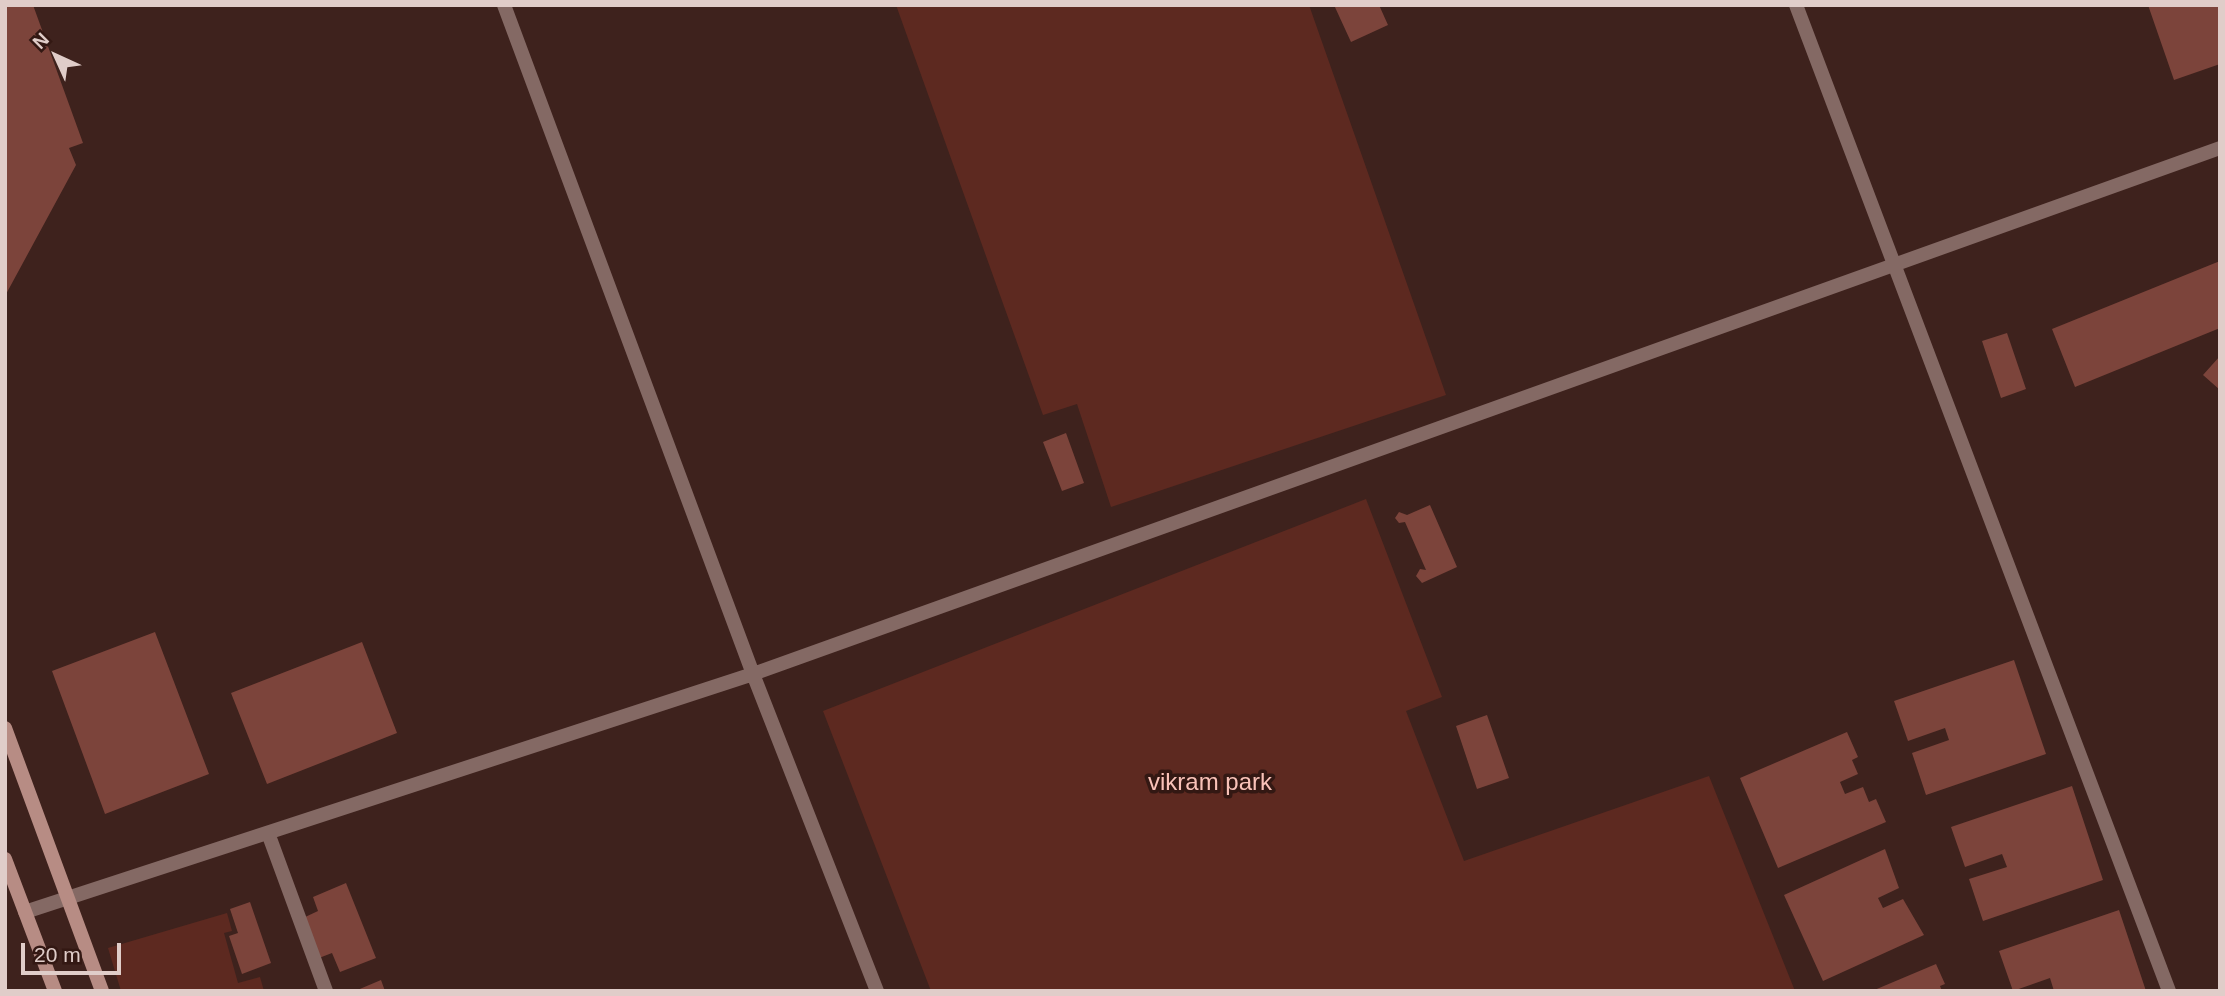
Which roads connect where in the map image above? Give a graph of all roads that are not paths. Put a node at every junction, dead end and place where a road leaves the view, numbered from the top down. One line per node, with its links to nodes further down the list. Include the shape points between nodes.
1 (504, 5): 5 (street)
2 (1796, 5): 4 (street)
3 (2220, 148): 4 (street)
4 (1894, 266): 5 (street); 15 (street)
5 (753, 674): 7 (street); 14 (street)
6 (5, 728): 9 (street)
7 (268, 833): 9 (street); 13 (street)
8 (5, 859): 10 (street)
9 (68, 898): 10 (street); 12 (street)
10 (25, 912): 11 (street)
11 (55, 991)
12 (102, 991)
13 (326, 991)
14 (877, 991)
15 (2169, 991)

